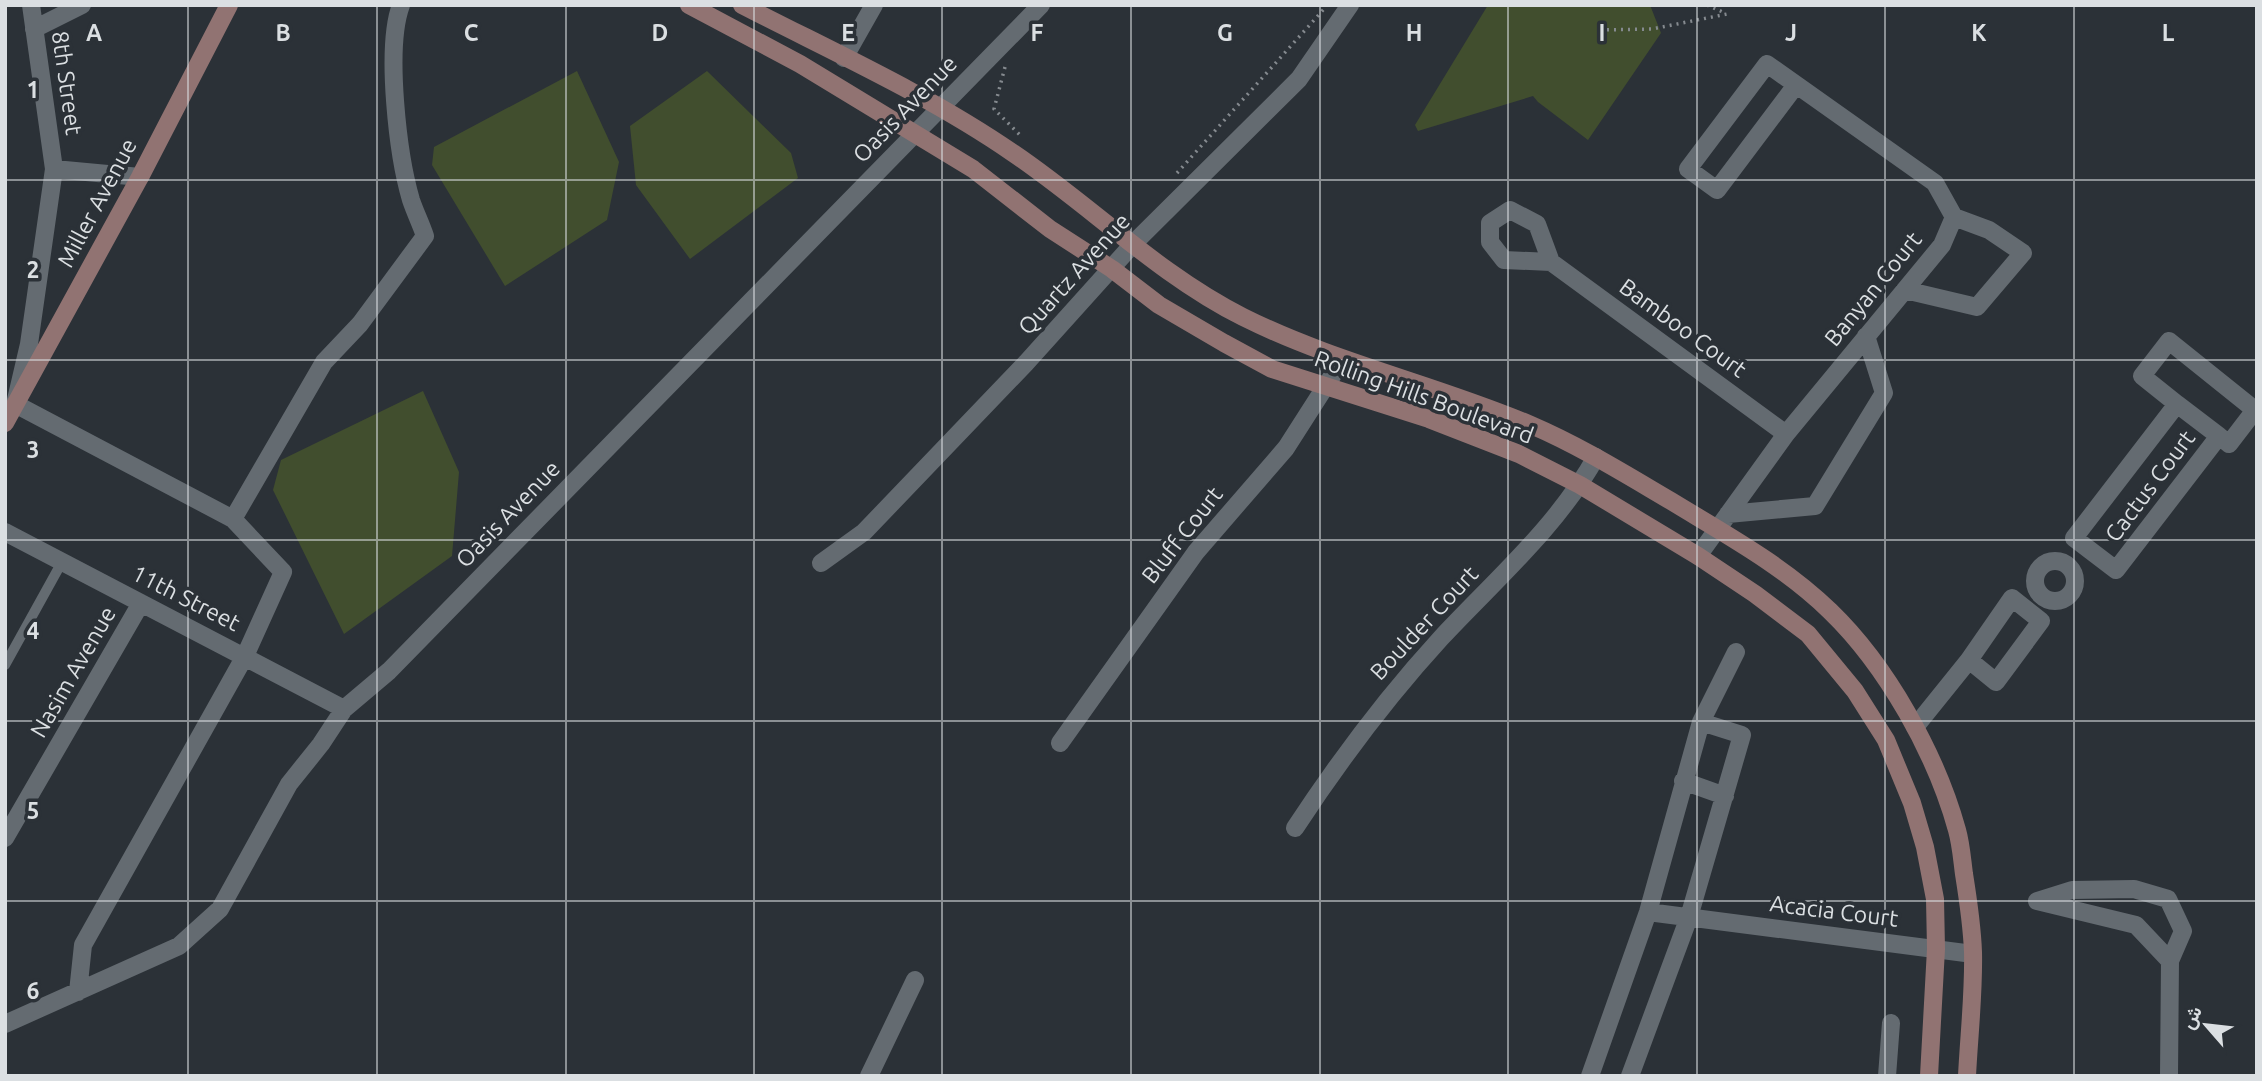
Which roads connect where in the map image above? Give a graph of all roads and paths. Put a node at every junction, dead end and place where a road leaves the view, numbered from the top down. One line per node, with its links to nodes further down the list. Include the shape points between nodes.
1 (31, 5): 12 (street, 8th Street)
2 (82, 5): 12 (street)
3 (229, 5): 22 (main road, Miller Avenue)
4 (401, 5): 39 (street, via 394,74 401,153 425,236 360,324 324,362)
5 (689, 5): 18 (main road, Rolling Hills Boulevard, via 800,64)
6 (742, 5): 14 (main road, Rolling Hills Boulevard)
7 (874, 5): 14 (street)
8 (1041, 5): 17 (street, Oasis Avenue)
9 (1327, 5): 21 (path)
10 (1350, 5): 24 (street, Quartz Avenue, via 1299,79)
11 (1707, 5): 13 (path, via 1727,14 1652,29)
12 (34, 29): 20 (street, 8th Street)
13 (1600, 30)
14 (844, 58): 17 (main road, Rolling Hills Boulevard)
15 (1006, 60): 19 (path, via 994,109)
16 (1796, 85): 16 (street, via 1768,64 1688,169 1717,190); 23 (street, via 1935,183)
17 (941, 107): 18 (street, Oasis Avenue); 24 (main road, Rolling Hills Boulevard, via 1013,152)
18 (915, 134): 26 (main road, Rolling Hills Boulevard); 54 (street, Oasis Avenue, via 389,671)
19 (1021, 136)
20 (54, 169): 22 (street, 8th Street); 31 (street, 8th Street, via 29,344)
21 (1175, 175)
22 (140, 177): 31 (main road, Miller Avenue)
23 (1954, 217): 27 (street, Banyan Court, via 1942,245); 27 (street, via 1989,230 2023,253 1977,307)
24 (1133, 243): 26 (street, Quartz Avenue); 29 (main road, Rolling Hills Boulevard, via 1179,279 1241,316)
25 (1552, 261): 34 (street, Bamboo Court)
26 (1112, 269): 30 (main road, Rolling Hills Boulevard, via 1159,305 1224,344 1272,369); 45 (street, Quartz Avenue, via 864,533)
27 (1905, 290): 28 (street, Banyan Court)
28 (1866, 336): 34 (street, Banyan Court); 38 (street, via 1884,393 1815,506)
29 (1343, 359): 30 (street, Bluff Court); 36 (main road, Rolling Hills Boulevard, via 1534,426)
30 (1327, 387): 37 (main road, Rolling Hills Boulevard, via 1429,419 1519,454); 57 (street, Bluff Court, via 1286,447 1196,552)
31 (15, 404): 33 (main road, Miller Avenue); 39 (street)
32 (2177, 404): 35 (street, Cactus Court); 35 (street, Cactus Court, via 2142,376 2169,341 2255,410 2229,444); 42 (street, Cactus Court, via 2074,538)
33 (5, 424)
34 (1786, 434): 38 (street, Banyan Court)
35 (2219, 436): 42 (street, Cactus Court, via 2116,570)
36 (1596, 457): 37 (street, Boulder Court); 40 (main road, Rolling Hills Boulevard)
37 (1580, 485): 43 (main road, Rolling Hills Boulevard); 60 (street, Boulder Court, via 1517,560 1382,704)
38 (1728, 514): 40 (street, Banyan Court)
39 (233, 519): 51 (street, via 283,572)
40 (1716, 528): 43 (street, Banyan Court); 56 (main road, Rolling Hills Boulevard, via 1775,565 1831,611 1880,669)
41 (5, 532): 44 (street, 11th Street)
42 (2088, 548): 46 (street, Cactus Court)
43 (1698, 556): 64 (main road, Rolling Hills Boulevard, via 1808,634 1855,691 1886,740 1925,846 1935,899)
44 (62, 562): 48 (street, 11th Street); 53 (lane)
45 (821, 563)
46 (2070, 567): 47 (street, via 2076,578 2068,597 2055,602); 47 (street, via 2053,561 2042,566 2035,578)
47 (2042, 597): 49 (street)
48 (141, 603): 51 (street, 11th Street); 61 (street, Nasim Avenue)
49 (2026, 609): 52 (street, via 2012,598); 52 (street, via 2041,621 1996,682)
50 (1736, 652): 55 (street)
51 (245, 656): 54 (street, 11th Street); 68 (street, via 83,945)
52 (1969, 660): 56 (street)
53 (5, 665)
54 (344, 709): 68 (street, Oasis Avenue, via 289,784 220,909 179,946)
55 (1701, 722): 58 (street); 59 (street, via 1742,735)
56 (1915, 727): 65 (main road, Rolling Hills Boulevard, via 1958,833)
57 (1060, 743)
58 (1683, 781): 59 (street); 62 (street)
59 (1726, 796): 63 (street)
60 (1295, 828)
61 (5, 838)
62 (1648, 912): 63 (street, Acacia Court); 72 (street)
63 (1689, 917): 64 (street, Acacia Court); 73 (street)
64 (1936, 949): 65 (street, Acacia Court); 75 (main road, Rolling Hills Boulevard)
65 (1973, 954): 76 (main road, Rolling Hills Boulevard)
66 (2170, 961): 66 (street, via 2183,931 2168,899 2134,889 2072,890 2037,901 2136,925); 77 (street)
67 (915, 980): 71 (street)
68 (78, 992): 70 (street, Oasis Avenue)
69 (1891, 1023): 74 (street)
70 (5, 1024)
71 (869, 1076)
72 (1590, 1076)
73 (1630, 1076)
74 (1887, 1076)
75 (1929, 1076)
76 (1967, 1076)
77 (2169, 1076)

